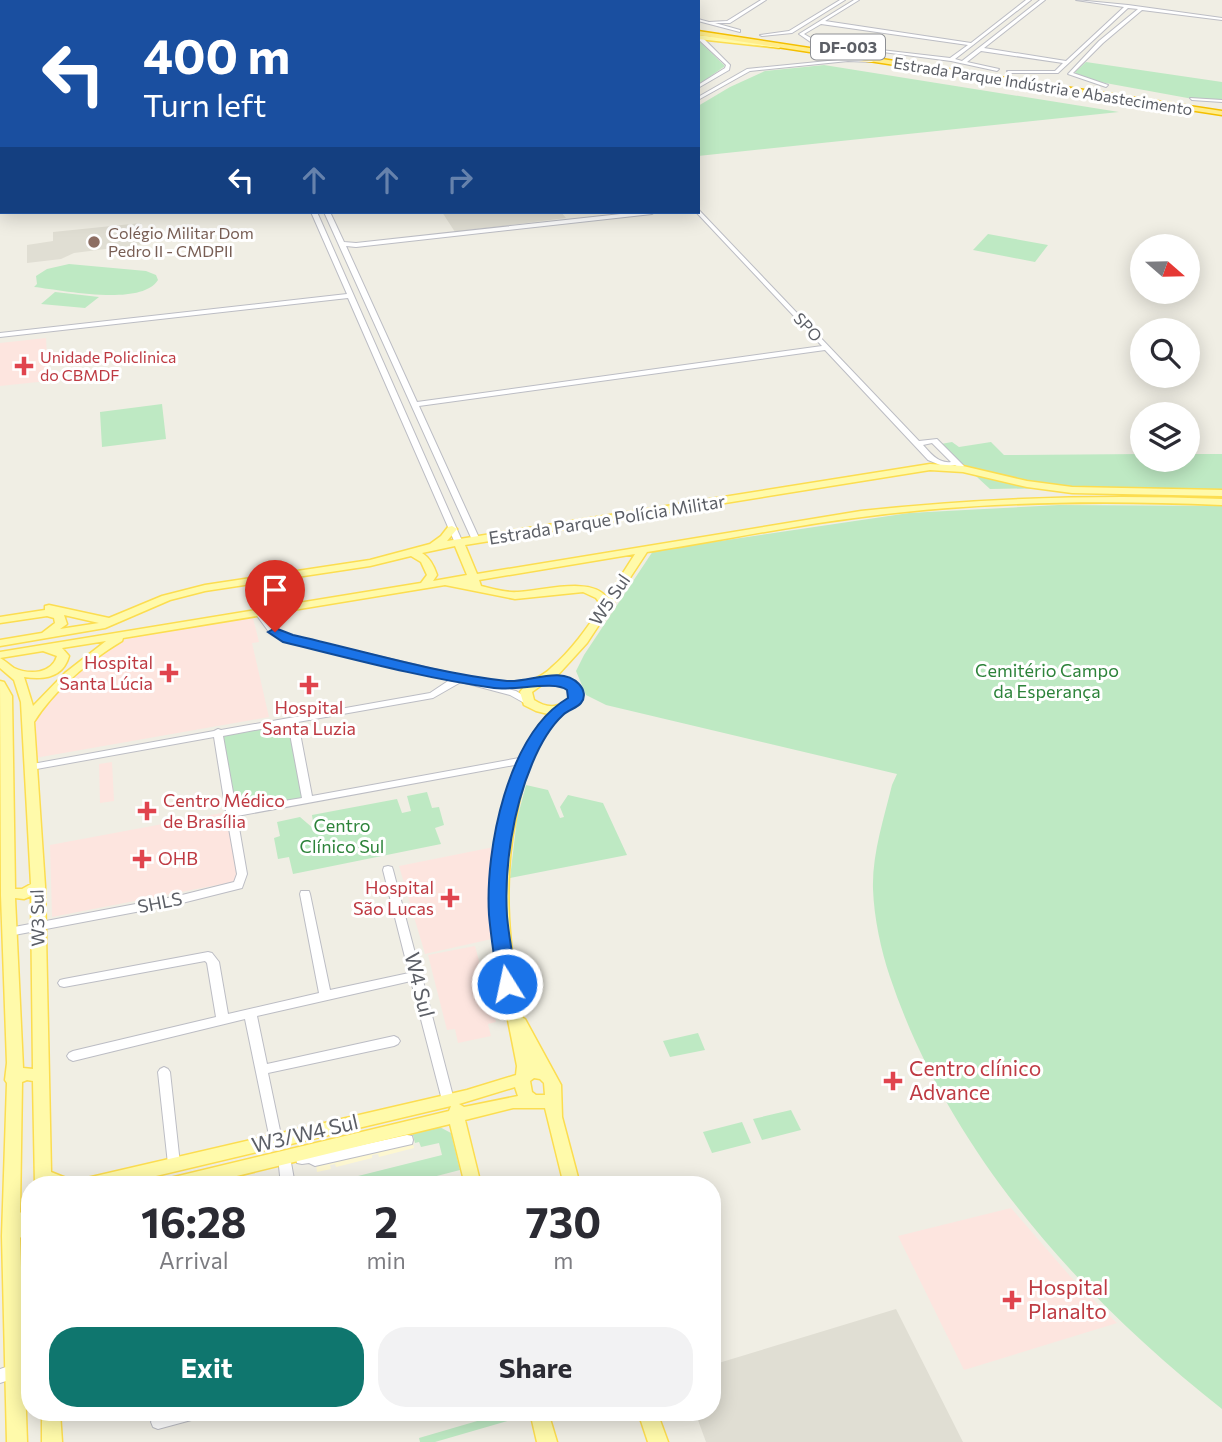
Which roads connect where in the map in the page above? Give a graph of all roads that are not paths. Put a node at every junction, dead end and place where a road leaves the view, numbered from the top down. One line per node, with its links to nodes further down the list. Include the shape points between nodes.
1 (764, 0): 15 (street)
2 (775, 0): 16 (street)
3 (843, 0): 7 (street); 13 (street)
4 (1029, 0): 21 (street)
5 (1043, 0): 22 (street)
6 (1078, 0): 8 (street)
7 (855, 1): 20 (street)
8 (1090, 1): 9 (street)
9 (1103, 1): 10 (street); 12 (street)
10 (1127, 8): 11 (street); 32 (street)
11 (1140, 10): 12 (street); 33 (street)
12 (1179, 11): 14 (street)
13 (818, 15): 20 (street); 24 (street)
14 (1222, 17)
15 (731, 20): 16 (street); 19 (street)
16 (738, 21): 23 (street)
17 (700, 22): 19 (street)
18 (700, 22): 26 (highway, Estrada Parque Indústria e Abastecimento / DF-003)
19 (712, 22): 23 (street)
20 (824, 23): 25 (street); 37 (street)
21 (998, 23): 22 (street); 29 (street)
22 (1009, 24): 31 (street)
23 (727, 27): 26 (street)
24 (798, 27): 25 (street); 27 (street, via 784,34)
25 (809, 29): 34 (street, via 800,36)
26 (738, 31): 27 (highway, Estrada Parque Indústria e Abastecimento / DF-003)
27 (762, 34): 34 (highway, Estrada Parque Indústria e Abastecimento / DF-003)
28 (700, 36): 41 (highway, Estrada Parque Indústria e Abastecimento / DF-003)
29 (978, 37): 31 (street); 37 (street)
30 (700, 38): 53 (street, via 728,65)
31 (991, 39): 35 (street)
32 (1091, 39): 33 (street); 38 (street)
33 (1102, 41): 40 (street)
34 (814, 42): 36 (highway, Estrada Parque Indústria e Abastecimento / DF-003)
35 (981, 47): 39 (street); 43 (street)
36 (855, 48): 41 (highway, via 834,51); 42 (street); 48 (highway, Estrada Parque Indústria e Abastecimento / DF-003)
37 (966, 48): 39 (street); 42 (street)
38 (1078, 51): 40 (street); 43 (street)
39 (974, 53): 45 (street)
40 (1091, 53): 47 (street)
41 (844, 56): 44 (highway, Estrada Parque Indústria e Abastecimento / DF-003)
42 (951, 60): 45 (street)
43 (1068, 60): 46 (street)
44 (879, 61): 52 (highway, Estrada Parque Indústria e Abastecimento / DF-003); 56 (street, via 852,59 749,70)
45 (964, 62): 48 (street)
46 (1060, 67): 47 (street); 49 (street, via 1050,73)
47 (1074, 69): 54 (street, via 1070,76)
48 (997, 70): 49 (highway, Estrada Parque Indústria e Abastecimento / DF-003)
49 (1009, 72): 50 (highway, Estrada Parque Indústria e Abastecimento / DF-003)
50 (1030, 75): 51 (highway, Estrada Parque Indústria e Abastecimento / DF-003); 52 (highway, via 1043,82)
51 (1072, 81): 54 (highway, Estrada Parque Indústria e Abastecimento / DF-003); 55 (highway, via 1052,84)
52 (1024, 83): 55 (highway, Estrada Parque Indústria e Abastecimento / DF-003)
53 (700, 86)
54 (1106, 86): 57 (highway, Estrada Parque Indústria e Abastecimento / DF-003)
55 (1062, 88): 58 (highway, Estrada Parque Indústria e Abastecimento / DF-003)
56 (700, 96)
57 (1222, 102)
58 (1220, 113)
59 (700, 213): 71 (street, SPO)
60 (315, 214): 64 (street)
61 (328, 214): 63 (street)
62 (634, 214): 65 (street)
63 (334, 228): 64 (street); 65 (street)
64 (320, 229): 67 (street)
65 (344, 247): 66 (street)
66 (362, 286): 67 (street); 68 (street)
67 (348, 291): 69 (street); 70 (street)
68 (374, 316): 69 (street); 72 (street)
69 (360, 318): 73 (street)
70 (0, 334)
71 (827, 348): 74 (street); 77 (street, SPO)
72 (399, 371): 73 (street); 74 (street)
73 (383, 373): 76 (street)
74 (414, 404): 75 (street)
75 (424, 425): 76 (street); 78 (street)
76 (407, 428): 79 (street)
77 (917, 443): 80 (street, SPO); 81 (street, SPO, via 934,441)
78 (437, 455): 79 (street); 88 (street)
79 (420, 457): 87 (street)
80 (930, 463): 81 (main road, Estrada Parque Polícia Militar); 86 (main road, Estrada Parque Polícia Militar)
81 (960, 466): 82 (main road, Estrada Parque Polícia Militar, via 1027,484 1072,490)
82 (1194, 491): 83 (main road, Estrada Parque Polícia Militar); 84 (main road, via 1202,497)
83 (1222, 493)
84 (1173, 500): 85 (main road, Estrada Parque Polícia Militar); 91 (main road, Estrada Parque Polícia Militar, via 941,505)
85 (1222, 502)
86 (593, 522): 88 (main road, Estrada Parque Polícia Militar); 90 (main road)
87 (452, 529): 89 (main road); 90 (street)
88 (476, 540): 90 (main road, Estrada Parque Polícia Militar)
89 (431, 547): 90 (main road, Estrada Parque Polícia Militar); 92 (main road, Estrada Parque Polícia Militar)
90 (461, 549): 95 (main road)
91 (643, 550): 93 (main road, Estrada Parque Polícia Militar); 94 (main road, W5 Sul)
92 (410, 552): 97 (main road, via 427,563 432,575); 102 (main road, Estrada Parque Polícia Militar, via 370,563 177,594)
93 (589, 558): 94 (main road, via 619,560); 95 (main road, Estrada Parque Polícia Militar)
94 (632, 568): 99 (main road, W5 Sul)
95 (471, 578): 96 (main road, Estrada Parque Polícia Militar); 98 (main road)
96 (443, 582): 97 (main road, Estrada Parque Polícia Militar); 98 (main road)
97 (425, 585): 100 (main road, Estrada Parque Polícia Militar)
98 (480, 591): 99 (main road, via 515,596 584,589 600,596)
99 (607, 606): 107 (main road, W5 Sul)
100 (265, 612): 103 (main road, Estrada Parque Polícia Militar); 105 (street, via 270,627)
101 (0, 618): 102 (main road, via 55,608); 104 (main road, via 51,613 62,619 53,630)
102 (113, 622): 104 (main road, Estrada Parque Polícia Militar)
103 (148, 631): 108 (main road, Estrada Parque Polícia Militar); 121 (main road, via 110,643 46,698)
104 (16, 641): 109 (main road, Estrada Parque Polícia Militar)
105 (305, 642): 106 (street); 111 (street)
106 (282, 645)
107 (575, 650): 113 (main road, W5 Sul, via 557,671); 114 (main road, W5 Sul)
108 (26, 651): 109 (main road, Estrada Parque Polícia Militar); 110 (main road, via 57,650 64,659 43,675)
109 (1, 653): 110 (main road)
110 (13, 671): 121 (main road, W3 Sul, via 25,689)
111 (449, 676): 112 (street); 116 (street)
112 (463, 679): 113 (street, via 503,685); 116 (street); 118 (street, via 513,693)
113 (538, 682): 114 (main road); 118 (main road, via 526,692)
114 (568, 682): 119 (main road, W5 Sul, via 576,697)
115 (0, 685): 117 (main road, W3 Sul)
116 (441, 690): 120 (street)
117 (4, 700): 127 (main road, W3 Sul)
118 (530, 704): 119 (main road); 123 (main road, via 539,720)
119 (560, 709): 123 (main road)
120 (285, 722): 122 (street); 128 (street, via 295,733)
121 (27, 724): 125 (main road, W3 Sul)
122 (218, 732): 125 (street); 129 (street, SHLS)
123 (538, 736): 124 (main road)
124 (525, 760): 128 (street); 141 (main road, via 504,834 498,884 504,970)
125 (31, 767): 126 (main road, W3 Sul)
126 (33, 788): 127 (main road); 131 (main road, W3 Sul)
127 (8, 790): 133 (main road, W3 Sul)
128 (307, 799): 129 (street)
129 (230, 814): 134 (street, SHLS, via 242,874 238,885)
130 (388, 870): 136 (street, W4 Sul)
131 (38, 886): 133 (main road, via 26,894); 134 (main road, W3 Sul)
132 (305, 894): 139 (street)
133 (6, 895): 135 (main road, W3 Sul)
134 (39, 926): 135 (street, SHLS); 144 (main road, W3 Sul)
135 (9, 932): 138 (main road, W3 Sul)
136 (417, 975): 139 (street); 154 (street, W4 Sul)
137 (64, 983): 142 (street, via 199,956 211,959)
138 (6, 985): 147 (main road, W3 Sul)
139 (325, 995): 140 (street)
140 (250, 1013): 142 (street); 146 (street)
141 (516, 1017): 149 (main road); 151 (main road)
142 (223, 1021): 145 (street)
143 (394, 1041): 146 (street)
144 (40, 1055): 147 (main road); 150 (main road, W3 Sul)
145 (73, 1056)
146 (261, 1070): 160 (street)
147 (14, 1072): 150 (main road); 172 (main road, W3 Sul)
148 (164, 1072): 164 (street)
149 (545, 1073): 151 (main road); 153 (main road, via 554,1087)
150 (39, 1077): 165 (main road, W3 Sul)
151 (523, 1077): 152 (main road, W3/W4 Sul); 155 (main road, via 522,1089)
152 (467, 1096): 154 (main road, W3/W4 Sul); 156 (main road)
153 (552, 1099): 155 (main road); 170 (main road)
154 (448, 1100): 158 (main road, W3/W4 Sul)
155 (532, 1102): 156 (main road, W3/W4 Sul)
156 (456, 1116): 157 (main road, W3/W4 Sul); 159 (main road)
157 (438, 1120): 159 (main road, via 451,1123); 162 (main road, W3/W4 Sul)
158 (321, 1131): 160 (main road, W3/W4 Sul); 162 (main road)
159 (460, 1134): 169 (main road)
160 (276, 1140): 164 (main road, W3/W4 Sul)
161 (407, 1140): 163 (street, via 316,1161 311,1157)
162 (324, 1148): 163 (main road, W3/W4 Sul)
163 (284, 1160): 167 (main road, W3/W4 Sul); 168 (street)
164 (174, 1164): 166 (main road, W3/W4 Sul)
165 (43, 1176)
166 (142, 1176)
167 (211, 1176)
168 (287, 1176)
169 (471, 1176)
170 (570, 1176)
171 (21, 1224): 172 (main road)
172 (11, 1236): 173 (main road, W3 Sul)
173 (6, 1286): 174 (main road, W3 Sul)
174 (15, 1371): 180 (main road, W3 Sul)
175 (51, 1421): 181 (main road)
176 (162, 1421): 179 (street)
177 (541, 1421): 182 (main road)
178 (651, 1421): 183 (main road)
179 (158, 1422)
180 (17, 1442)
181 (52, 1442)
182 (547, 1442)
183 (658, 1442)

